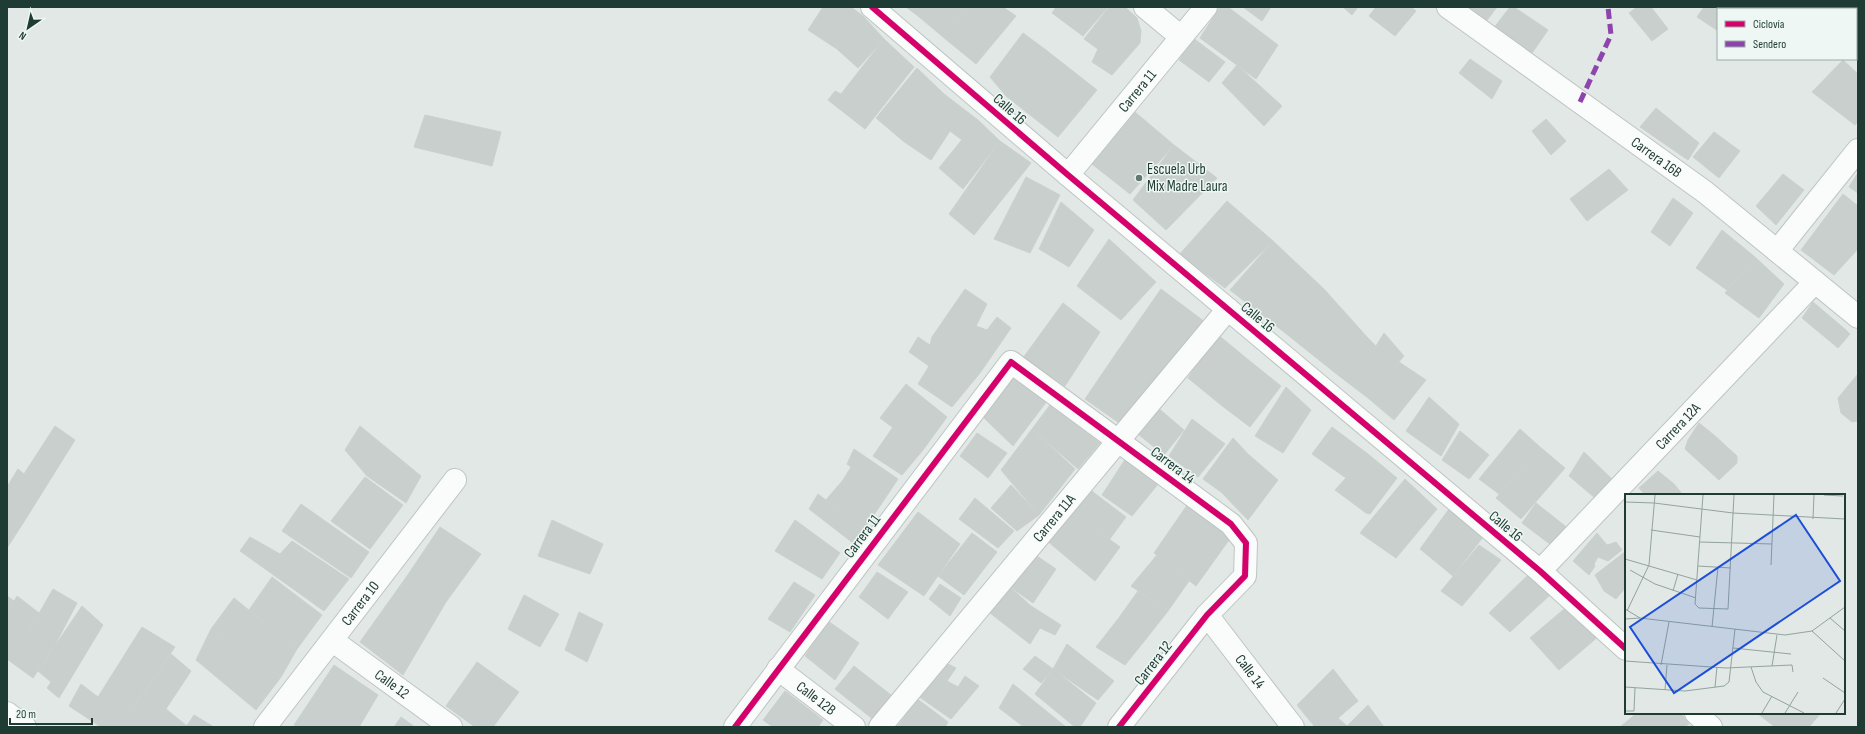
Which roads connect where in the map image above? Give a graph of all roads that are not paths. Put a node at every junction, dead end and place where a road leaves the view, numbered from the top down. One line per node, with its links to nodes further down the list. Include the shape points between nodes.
1 (872, 7): 7 (street, Calle 16)
2 (1145, 7): 5 (street)
3 (1206, 7): 5 (street, Carrera 11)
4 (1448, 7): 8 (street, Carrera 16B, via 1705,192)
5 (1181, 37): 7 (street, Carrera 11)
6 (1858, 150): 8 (street)
7 (1068, 175): 10 (street, Calle 16)
8 (1777, 251): 9 (street, Carrera 16B)
9 (1815, 282): 11 (street, Carrera 16B); 15 (street, Carrera 12A)
10 (1228, 310): 13 (street, Carrera 11A); 15 (street, Calle 16)
11 (1858, 317)
12 (1010, 362): 13 (street, Carrera 14); 19 (street, Carrera 11)
13 (1118, 441): 16 (street, Carrera 14, via 1231,524 1246,544 1245,576); 27 (street, Carrera 11A)
14 (455, 480): 17 (street, Carrera 10)
15 (1540, 571): 18 (street, Calle 16)
16 (1207, 614): 28 (street, Carrera 12); 29 (street, Calle 14)
17 (333, 641): 23 (street, Carrera 10); 24 (street, Calle 12)
18 (1625, 648)
19 (778, 669): 25 (street, Carrera 11); 26 (street, Calle 12B)
20 (7, 713): 22 (street)
21 (1697, 714): 30 (street)
22 (25, 727)
23 (265, 727)
24 (451, 727)
25 (735, 727)
26 (854, 727)
27 (880, 727)
28 (1119, 727)
29 (1293, 727)
30 (1711, 727)

